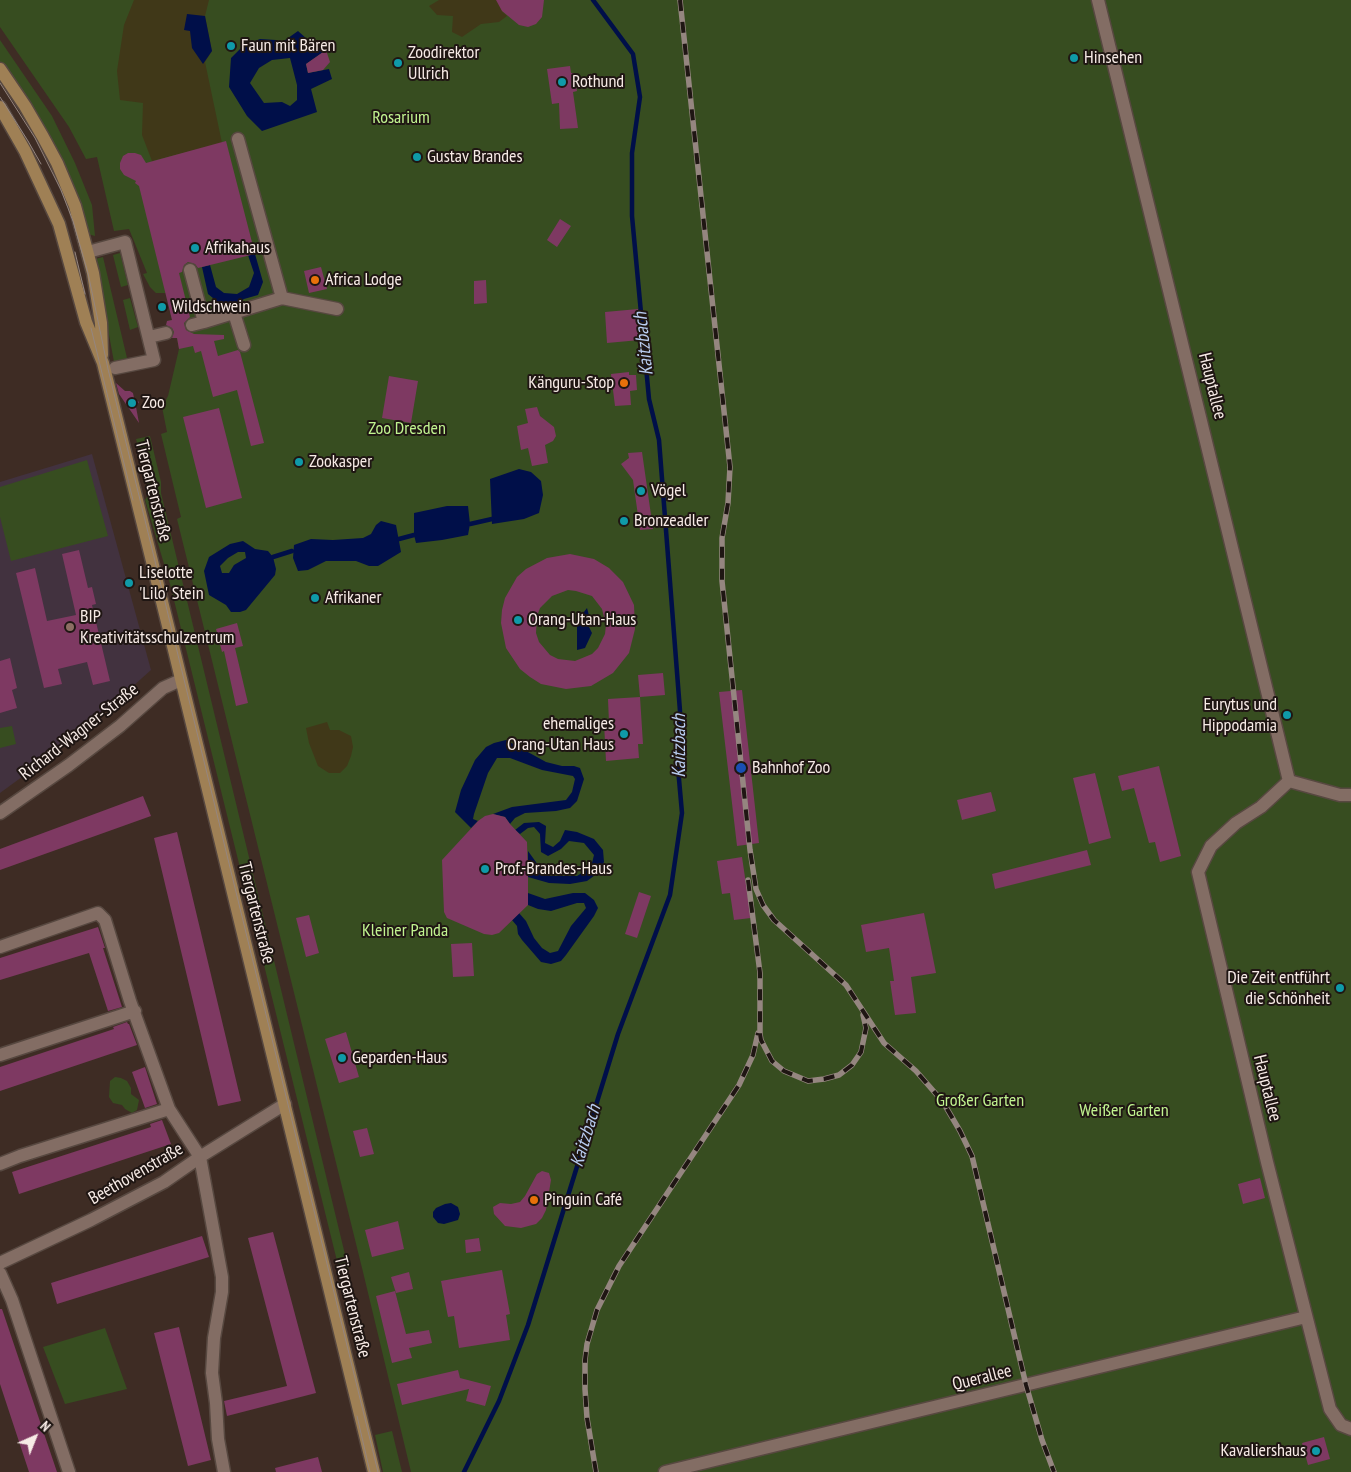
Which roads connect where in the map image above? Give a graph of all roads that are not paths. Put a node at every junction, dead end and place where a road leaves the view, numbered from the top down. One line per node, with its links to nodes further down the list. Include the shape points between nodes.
1 (1098, 0): 16 (street, Hauptallee)
2 (0, 69): 5 (main road, Tiergartenstraße, via 57,163 75,206)
3 (0, 108): 13 (main road, Tiergartenstraße, via 25,151 58,224 86,322)
4 (238, 139): 7 (street)
5 (88, 252): 11 (street, via 126,242 141,282); 13 (main road, Tiergartenstraße, via 101,323)
6 (190, 270): 9 (street, via 198,324)
7 (282, 298): 8 (street); 9 (street)
8 (337, 308)
9 (234, 313): 12 (street)
10 (166, 333): 11 (street)
11 (149, 337): 14 (street, via 154,360)
12 (244, 345)
13 (103, 363): 15 (main road, Tiergartenstraße)
14 (115, 368)
15 (181, 680): 18 (street, Richard-Wagner-Straße, via 163,688 85,753); 22 (main road, Tiergartenstraße)
16 (1289, 781): 17 (street); 28 (street, Hauptallee, via 1262,807 1236,823 1211,846 1198,872)
17 (1351, 796)
18 (0, 813)
19 (0, 947): 20 (street, via 98,913 105,920)
20 (135, 1011): 21 (street); 23 (street)
21 (0, 1055)
22 (285, 1104): 24 (street, Beethovenstraße); 32 (main road, Tiergartenstraße)
23 (169, 1109): 24 (street); 25 (street)
24 (200, 1157): 26 (street, Beethovenstraße, via 128,1202); 30 (street, via 222,1277 212,1373)
25 (0, 1164)
26 (0, 1263)
27 (0, 1272): 31 (street)
28 (1306, 1317): 29 (street, Hauptallee, via 1330,1409 1341,1425); 33 (street, Querallee)
29 (1351, 1429)
30 (220, 1471)
31 (70, 1472)
32 (374, 1472)
33 (665, 1472)

